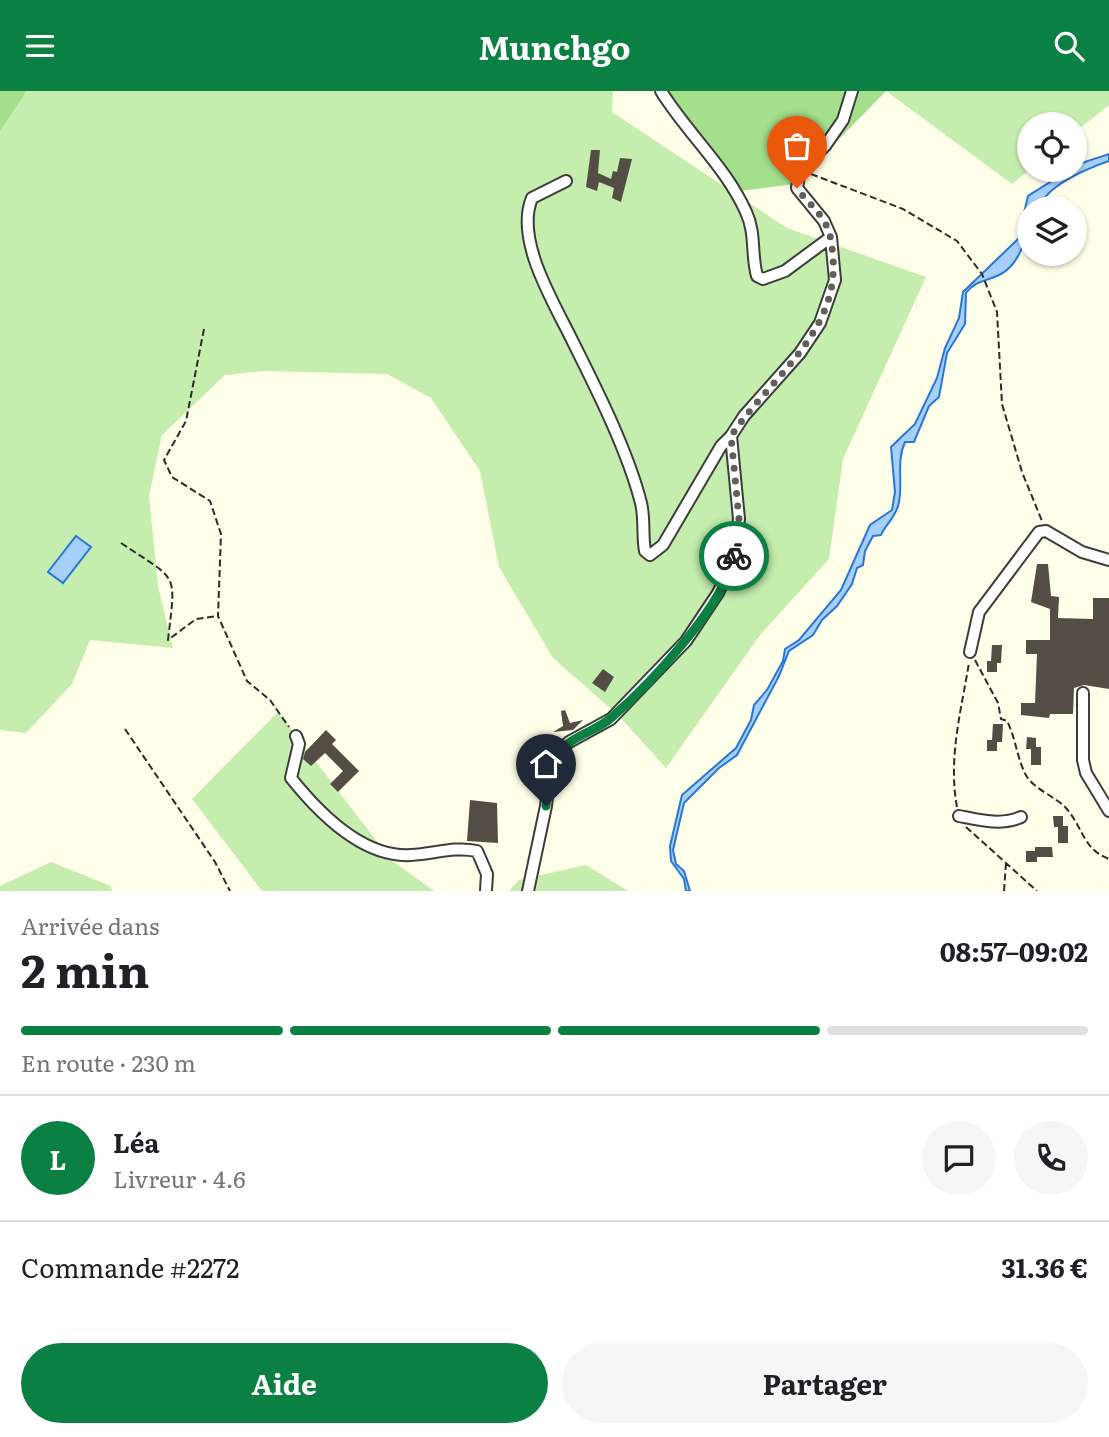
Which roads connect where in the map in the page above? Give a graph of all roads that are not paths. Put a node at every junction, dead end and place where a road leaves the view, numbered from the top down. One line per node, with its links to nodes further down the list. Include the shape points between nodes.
1 (662, 91): 4 (street, via 747,212 757,276 762,279 785,271)
2 (852, 91): 4 (street, via 843,120 799,172 797,188)
3 (566, 181): 5 (street, via 533,198 529,231 551,302 574,343 641,503 645,551 650,555 663,545)
4 (831, 237): 5 (street, via 835,279 820,323)
5 (731, 436): 14 (street, via 739,519 733,561 718,593 685,641 611,719 558,753 550,771)
6 (1109, 560): 7 (street, via 1082,552 1046,531 1038,533 979,612)
7 (970, 652)
8 (1083, 693): 10 (street, via 1086,773)
9 (296, 736): 13 (street, via 299,744 291,778 313,805 353,837 390,856 464,848 477,851 487,874)
10 (1109, 811)
11 (959, 816): 12 (street, via 988,821)
12 (1021, 817)
13 (486, 891)
14 (528, 891)

